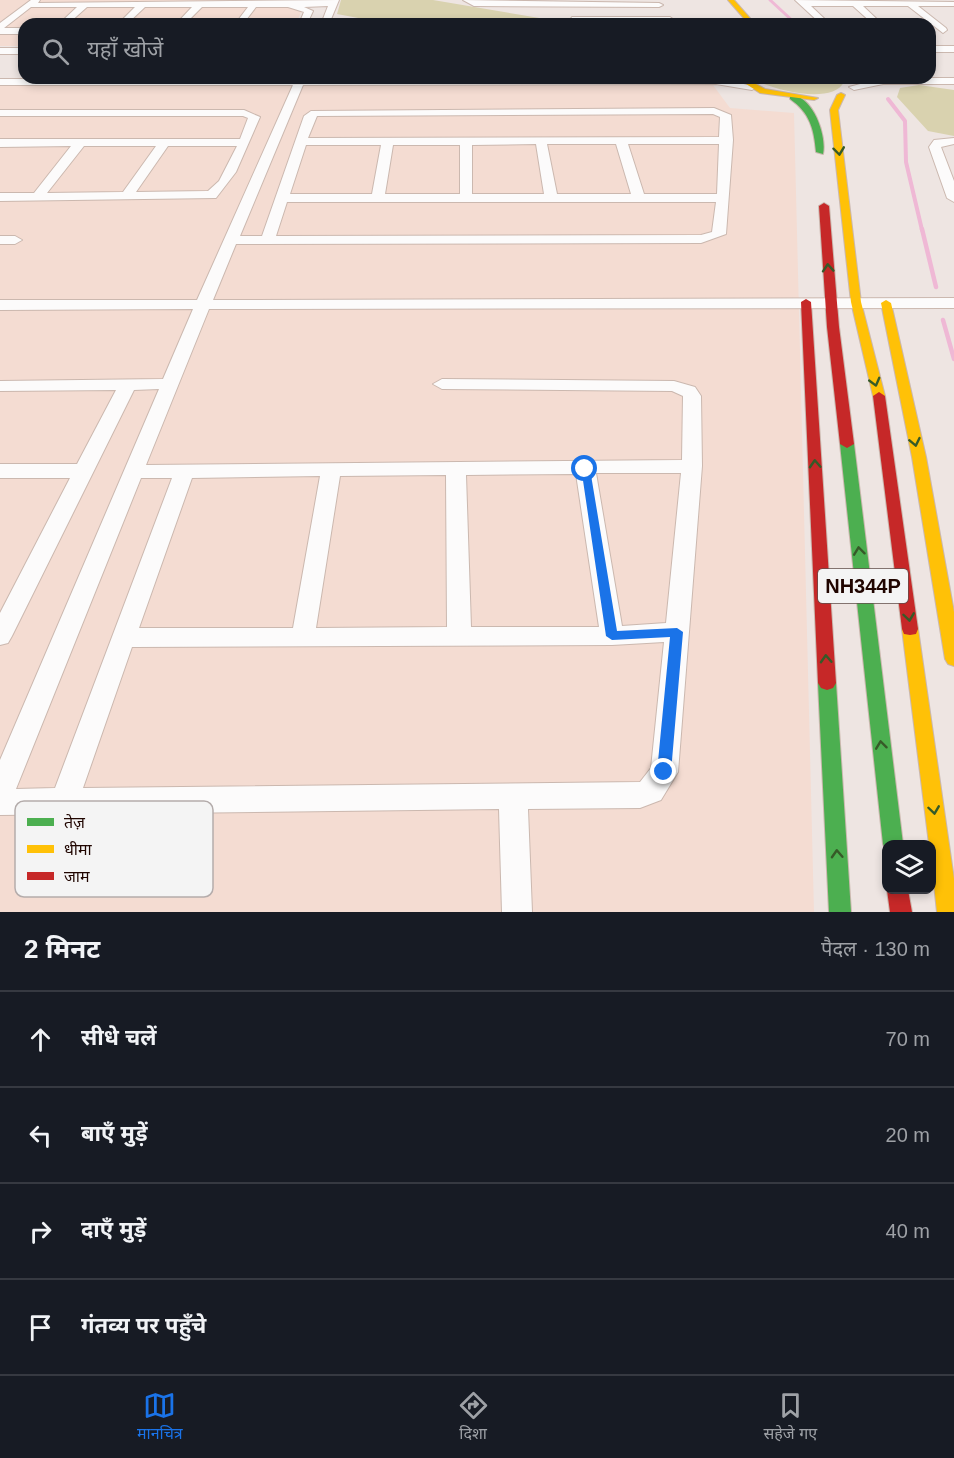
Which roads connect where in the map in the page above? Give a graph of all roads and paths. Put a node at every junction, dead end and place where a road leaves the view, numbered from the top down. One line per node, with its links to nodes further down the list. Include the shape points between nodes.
1 (468, 0): 6 (street, via 474,4)
2 (717, 0): 23 (main road)
3 (731, 0): 24 (main road)
4 (33, 2): 15 (street); 29 (street)
5 (334, 2): 11 (street); 21 (street)
6 (657, 2): 22 (street)
7 (802, 2): 12 (street); 25 (street)
8 (142, 4): 9 (street); 15 (street); 17 (street)
9 (200, 4): 10 (street); 18 (street)
10 (254, 4): 11 (street); 19 (street)
11 (289, 4): 20 (street, via 308,9)
12 (855, 4): 13 (street); 26 (street)
13 (910, 4): 14 (street); 27 (street)
14 (954, 4)
15 (85, 5): 16 (street)
16 (70, 18)
17 (128, 18)
18 (186, 18)
19 (244, 18)
20 (305, 18)
21 (327, 18)
22 (669, 18)
23 (733, 18)
24 (747, 18)
25 (819, 18)
26 (871, 18)
27 (928, 18)
28 (0, 19): 29 (street)
29 (12, 19): 31 (street)
30 (936, 24): 34 (street)
31 (0, 29): 32 (street)
32 (18, 30)
33 (936, 30): 34 (street)
34 (943, 30): 35 (street)
35 (954, 30)
36 (936, 49): 37 (street)
37 (954, 49)
38 (0, 51): 39 (street)
39 (18, 51)
40 (0, 77): 41 (street)
41 (18, 77)
42 (936, 78): 43 (street)
43 (954, 79): 44 (street)
44 (936, 80)
45 (0, 82): 46 (street)
46 (18, 82)
47 (298, 84): 81 (street)
48 (343, 84): 55 (street)
49 (672, 84): 55 (street)
50 (734, 84): 53 (street)
51 (748, 84): 53 (main road)
52 (851, 84): 54 (main road)
53 (752, 87): 56 (main road)
54 (841, 95): 56 (main road); 85 (main road, NH344P, one-way to 85, via 834,110)
55 (483, 97): 58 (street, via 720,112 726,115); 66 (street, via 315,113 310,116)
56 (793, 97): 69 (main road, via 817,117)
57 (0, 113): 65 (street, via 250,113 254,117)
58 (727, 140): 62 (street); 79 (street)
59 (388, 141): 60 (street); 66 (street); 75 (street)
60 (466, 141): 61 (street); 76 (street)
61 (542, 141): 62 (street); 77 (street)
62 (621, 141): 78 (street)
63 (954, 141): 80 (street, via 938,142 935,147)
64 (165, 142): 65 (street); 67 (street); 72 (street)
65 (245, 142): 72 (street, via 216,193)
66 (301, 142): 74 (street)
67 (80, 143): 68 (street); 71 (street)
68 (0, 144)
69 (820, 163)
70 (822, 186): 84 (main road, NH344P, one-way to 70)
71 (38, 196): 72 (street); 73 (street)
72 (127, 196)
73 (0, 197)
74 (282, 198): 75 (street); 82 (street)
75 (378, 198): 76 (street)
76 (466, 198): 77 (street)
77 (551, 198): 78 (street)
78 (639, 198): 79 (street)
79 (723, 198): 82 (street, via 719,234 701,239)
80 (954, 198)
81 (231, 240): 82 (street); 88 (street)
82 (268, 240)
83 (806, 302): 84 (street); 88 (street); 117 (main road, one-way to 83)
84 (831, 302): 85 (street); 114 (main road, NH344P, one-way to 84)
85 (856, 302): 86 (street); 119 (main road, NH344P, one-way to 119, via 879,396)
86 (886, 303): 87 (street); 108 (main road, one-way to 108, via 919,457)
87 (954, 303)
88 (203, 304): 89 (street); 90 (street)
89 (0, 305)
90 (170, 384): 92 (street); 100 (street)
91 (442, 384): 94 (street, via 682,387 692,396)
92 (127, 385): 93 (street); 98 (street)
93 (0, 386)
94 (692, 466): 95 (street); 102 (street)
95 (585, 469): 96 (street); 105 (street)
96 (456, 470): 99 (street); 104 (street)
97 (0, 471): 98 (street)
98 (84, 471): 103 (street)
99 (331, 471): 101 (street); 106 (street)
100 (134, 472): 101 (street); 109 (street)
101 (184, 472): 107 (street)
102 (677, 632): 105 (street); 110 (street, via 664,772 651,790 640,795)
103 (0, 635)
104 (459, 636): 105 (street); 106 (street)
105 (612, 636)
106 (303, 637): 107 (street)
107 (123, 638): 111 (street)
108 (954, 659)
109 (0, 793)
110 (513, 795): 111 (street); 116 (street)
111 (64, 801)
112 (0, 802): 113 (street)
113 (15, 802)
114 (893, 840)
115 (899, 894): 118 (main road)
116 (518, 912)
117 (840, 912)
118 (901, 912)
119 (948, 912)

